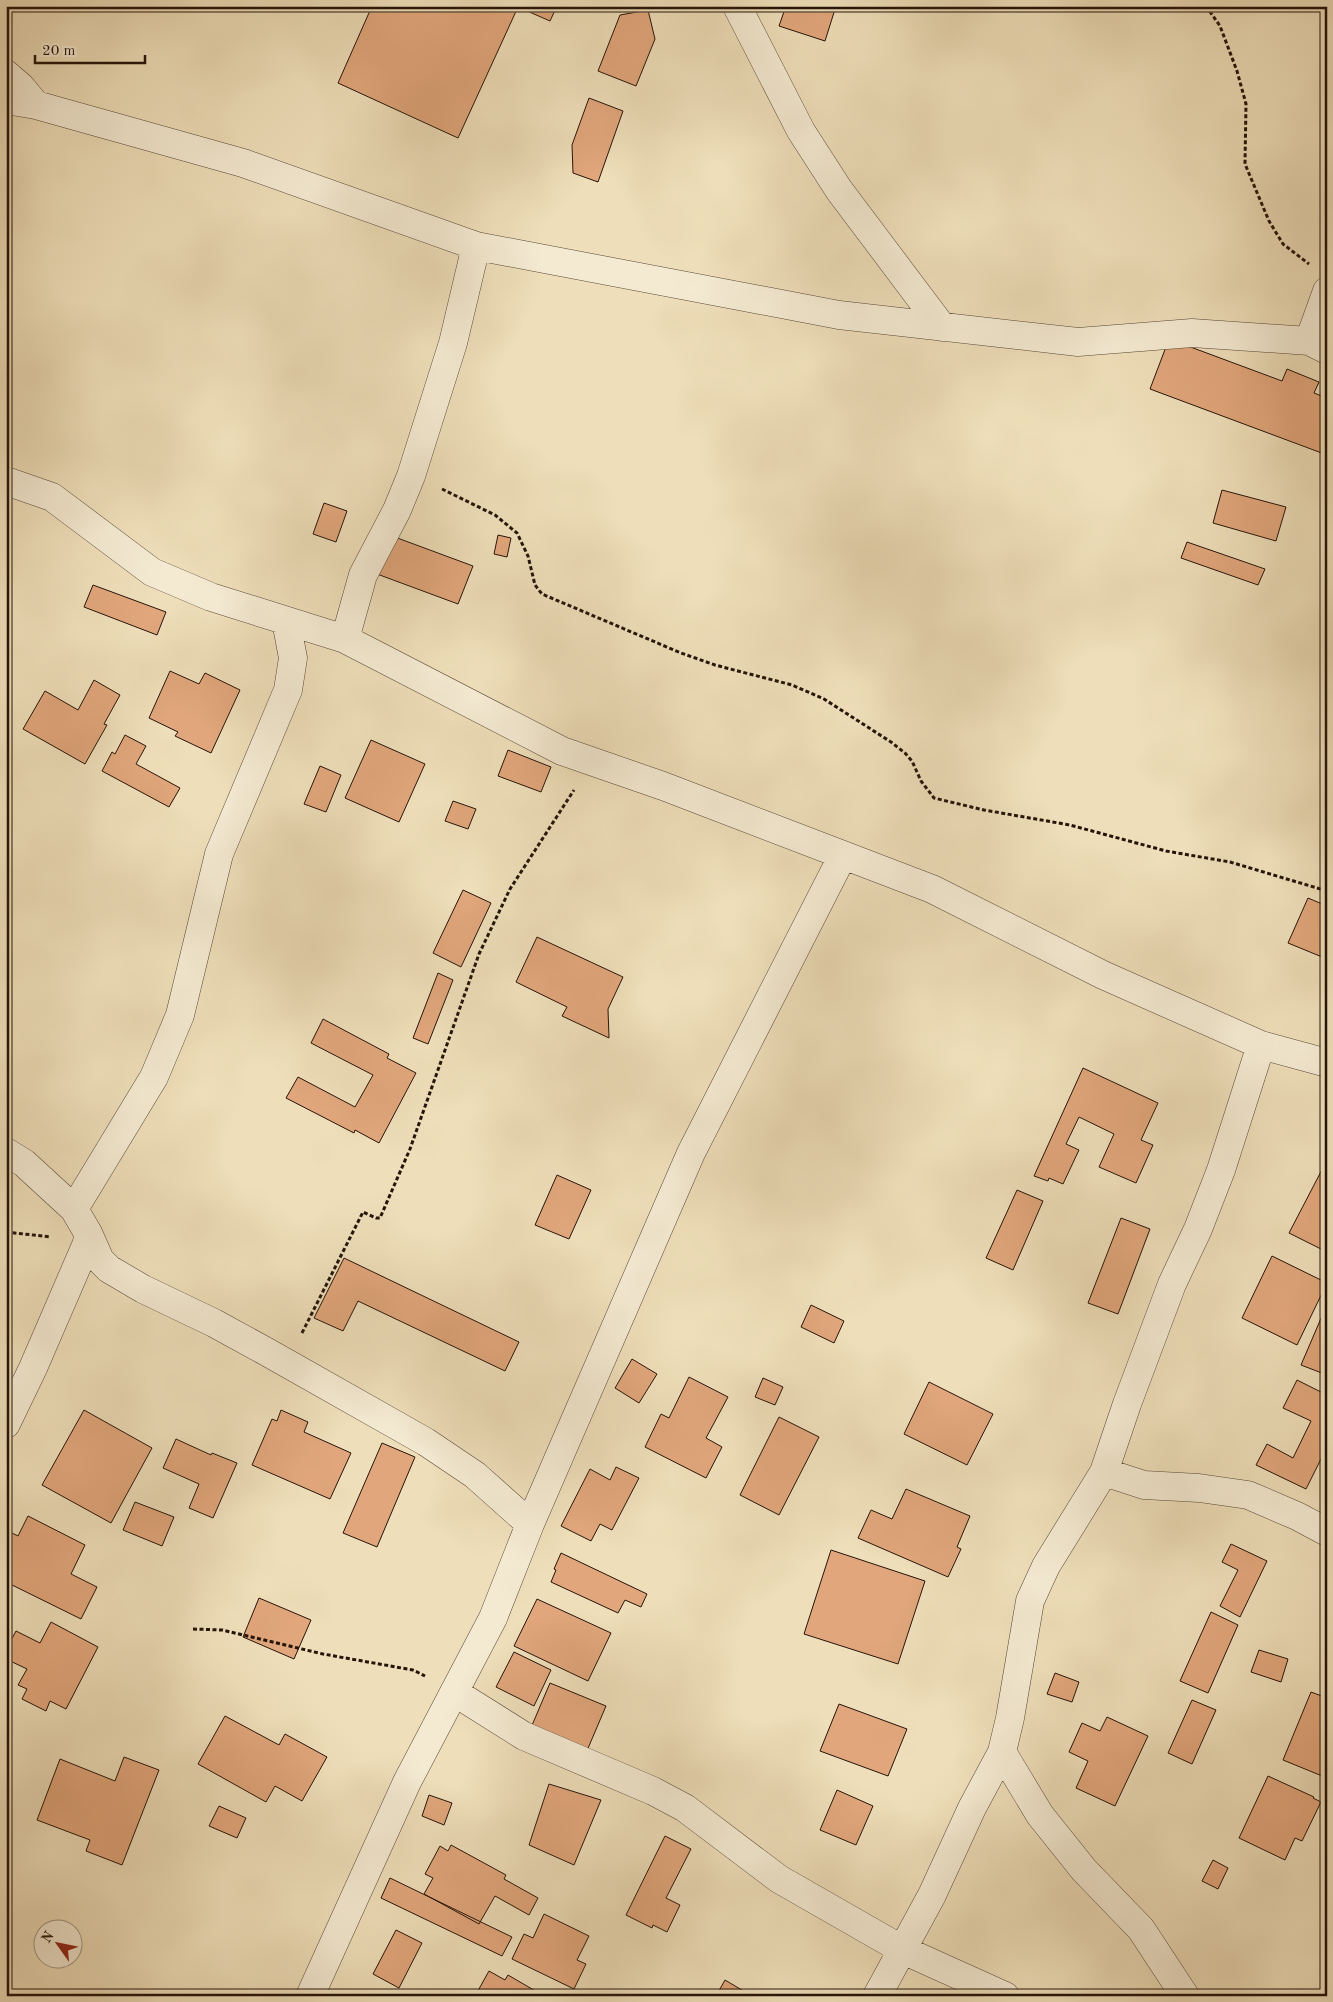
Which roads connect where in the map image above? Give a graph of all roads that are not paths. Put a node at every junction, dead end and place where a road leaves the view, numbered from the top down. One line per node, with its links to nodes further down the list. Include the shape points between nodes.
1 (737, 6): 7 (street, via 800,131 839,190)
2 (6, 74): 4 (street)
3 (6, 100): 4 (street)
4 (36, 105): 5 (street, via 243,163)
5 (476, 246): 7 (street, via 839,315); 11 (street, via 453,343 412,476 363,575)
6 (1327, 291): 8 (street)
7 (942, 327): 8 (street, via 1078,342 1192,333)
8 (1318, 346)
9 (6, 481): 10 (street, via 52,497 152,572 211,597)
10 (286, 621): 11 (street); 16 (street, via 293,658 288,690 219,854 180,1015 154,1077)
11 (345, 638): 12 (street, via 562,751 663,786)
12 (843, 856): 13 (street, via 932,889 1103,975); 20 (street, via 691,1153)
13 (1261, 1045): 14 (street); 19 (street, via 1221,1170 1172,1284)
14 (1327, 1063)
15 (6, 1152): 16 (street, via 24,1163)
16 (74, 1209): 17 (street)
17 (88, 1238): 18 (street); 20 (street, via 109,1269 143,1290 214,1323 426,1442 475,1475)
18 (6, 1424)
19 (1104, 1472): 21 (street, via 1144,1485 1248,1495); 23 (street, via 1046,1566 1030,1601)
20 (530, 1524): 22 (street, via 494,1618)
21 (1327, 1532)
22 (454, 1692): 24 (street, via 524,1736 685,1808 779,1879); 25 (street, via 407,1782)
23 (1002, 1752): 24 (street); 28 (street, via 1040,1815 1084,1870 1141,1929)
24 (903, 1950): 26 (street); 27 (street)
25 (310, 1996)
26 (877, 1996)
27 (1005, 1996)
28 (1185, 1996)

